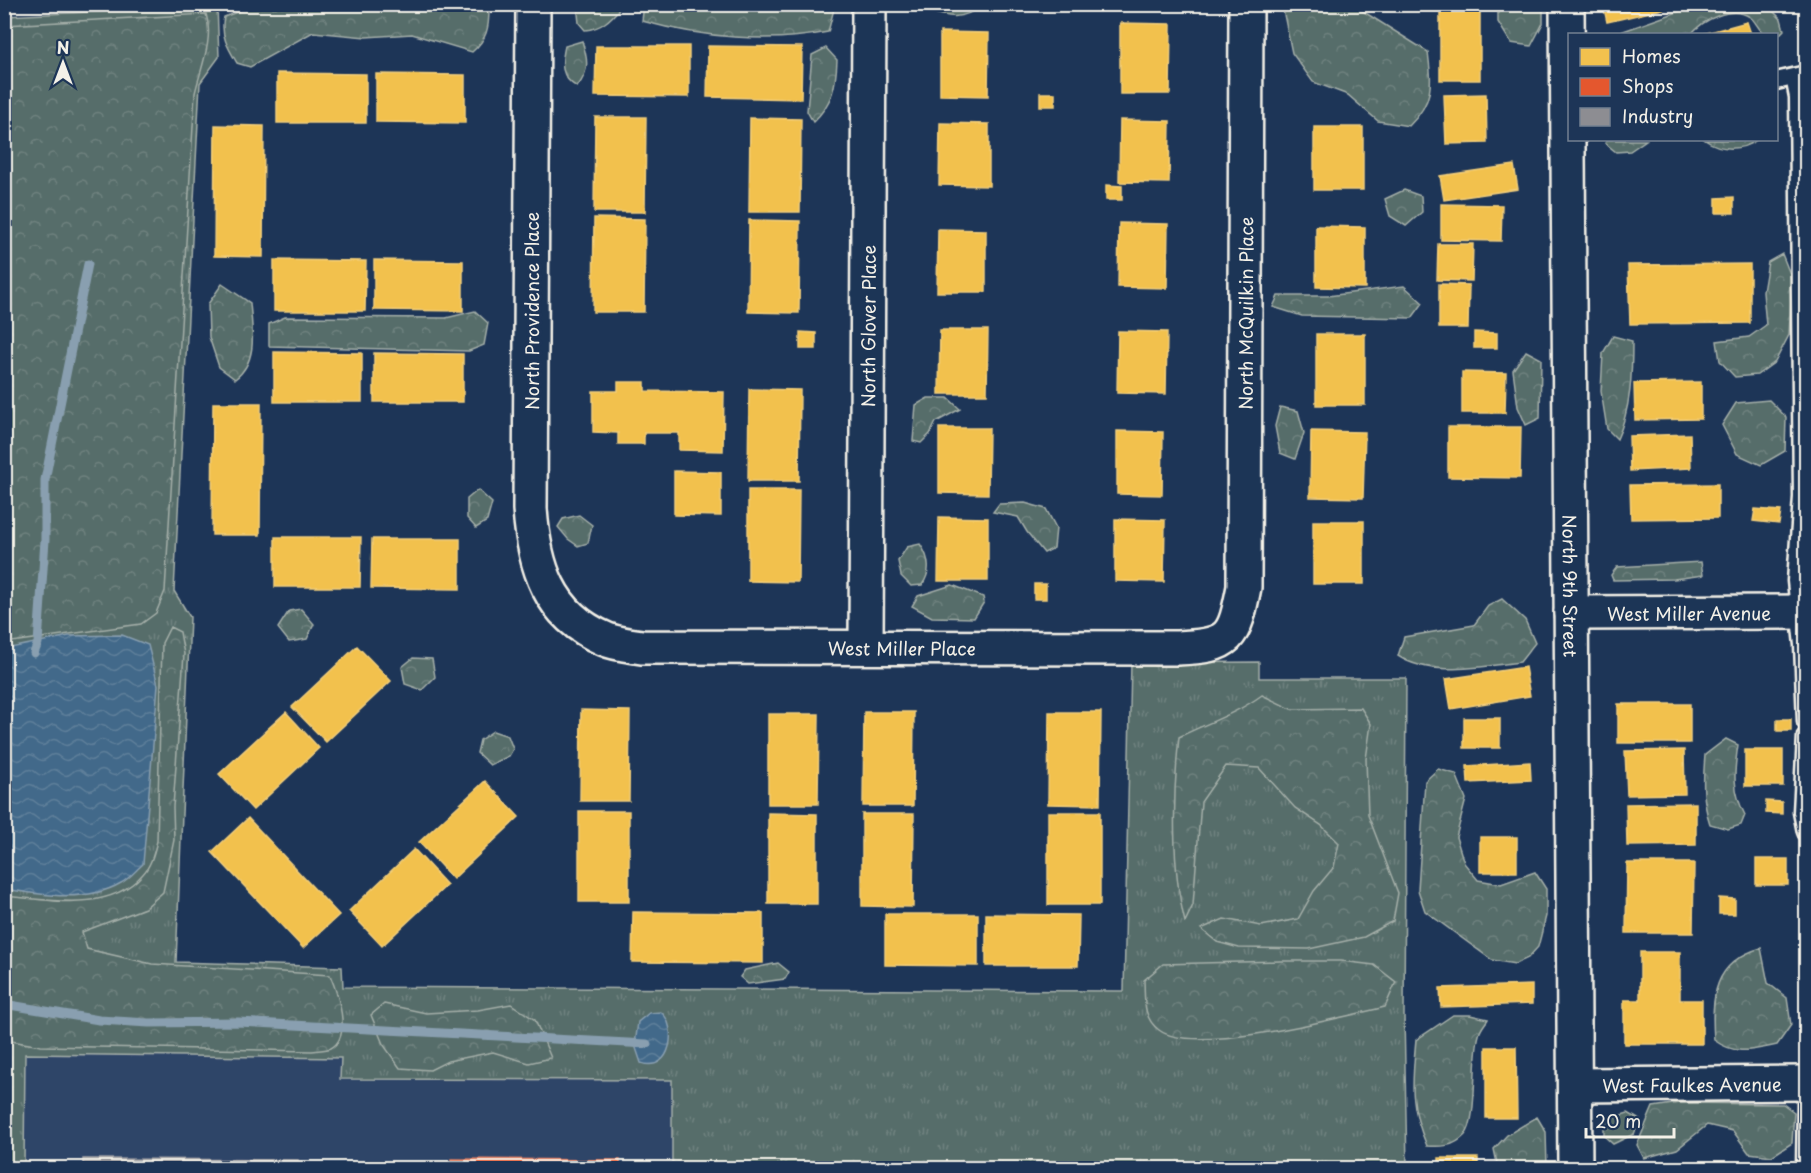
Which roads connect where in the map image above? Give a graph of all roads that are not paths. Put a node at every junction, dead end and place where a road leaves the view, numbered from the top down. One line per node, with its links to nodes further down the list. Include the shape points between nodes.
1 (533, 4): 9 (street, North Providence Place, via 530,509 538,566)
2 (869, 4): 13 (street, North Glover Place)
3 (1246, 4): 12 (street, North McQuilkin Place, via 1244,587)
4 (1567, 4): 5 (street, North 9th Street)
5 (1568, 64)
6 (1800, 76): 7 (lane); 10 (lane, via 1802,497 1796,581)
7 (1778, 81)
8 (1569, 141): 11 (street, North 9th Street)
9 (565, 609): 13 (street, West Miller Place, via 582,626 606,640 642,647)
10 (1803, 612): 11 (street, West Miller Avenue); 14 (lane)
11 (1571, 613): 18 (street, North 9th Street)
12 (1237, 622): 13 (street, West Miller Place, via 1224,641 1202,647)
13 (866, 646)
14 (1806, 722)
15 (1806, 736): 16 (lane, via 1802,812)
16 (1806, 832)
17 (1806, 1083): 18 (street, West Faulkes Avenue)
18 (1576, 1085): 20 (street, North 9th Street)
19 (1806, 1100): 21 (lane)
20 (1575, 1168)
21 (1805, 1168)

